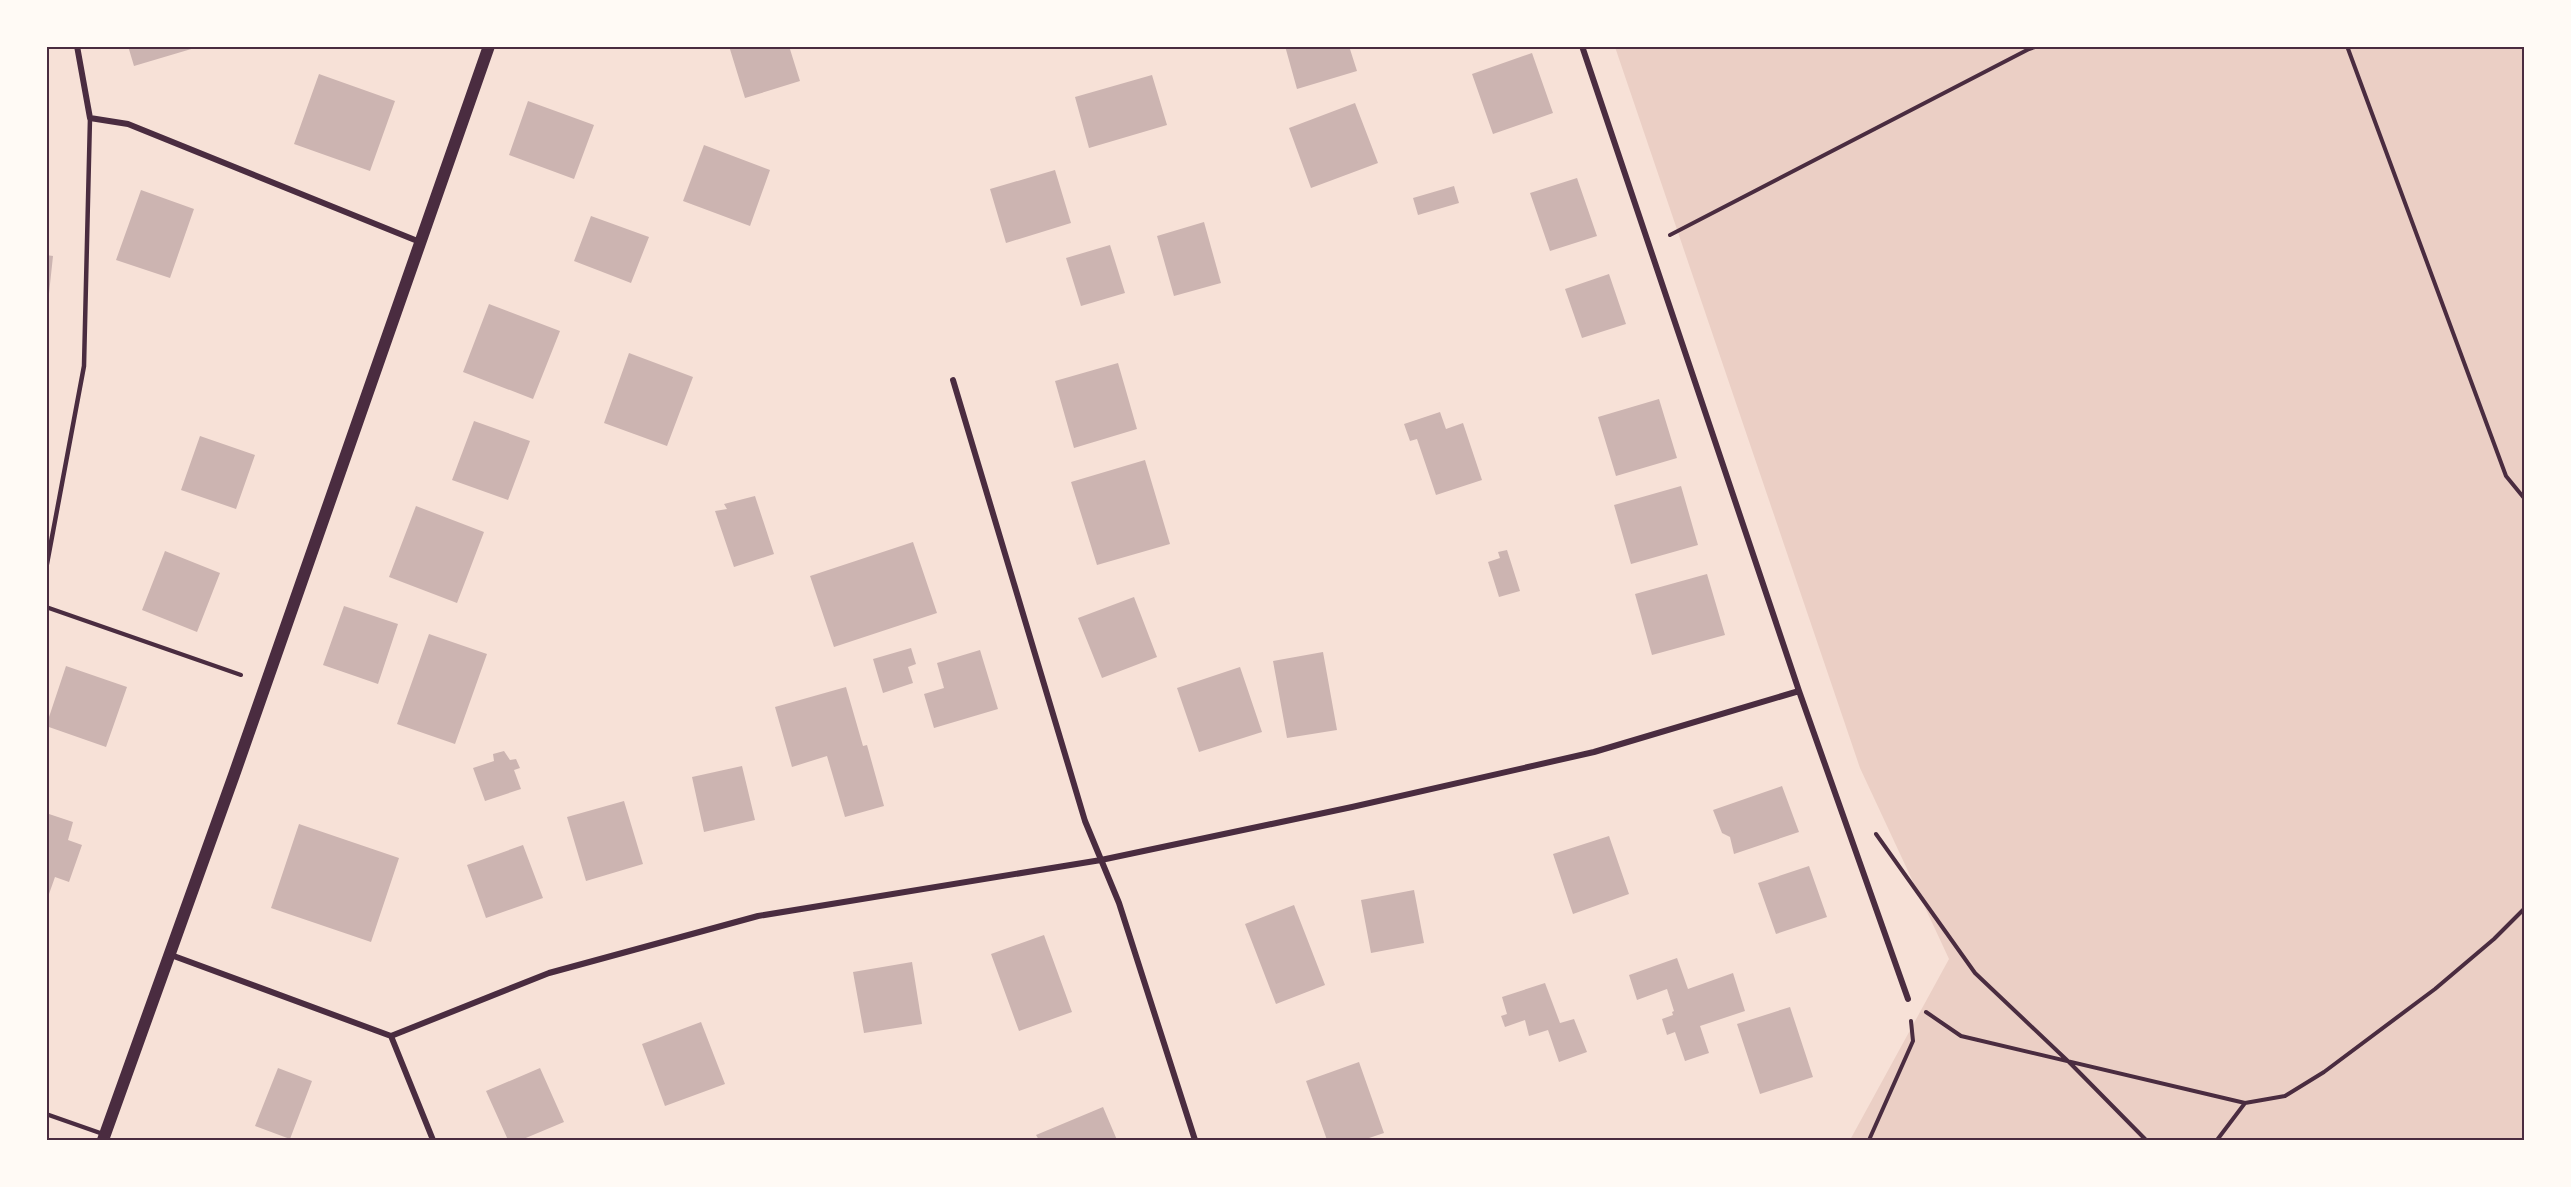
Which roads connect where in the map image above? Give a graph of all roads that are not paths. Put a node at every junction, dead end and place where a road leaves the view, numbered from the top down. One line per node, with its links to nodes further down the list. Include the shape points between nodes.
1 (77, 46): 4 (street)
2 (489, 46): 5 (main road)
3 (1582, 46): 8 (street)
4 (90, 118): 5 (street, via 128,124); 7 (lane, via 84,366)
5 (421, 242): 10 (main road)
6 (953, 380): 9 (street, via 1085,821)
7 (46, 569)
8 (1799, 691): 9 (street, via 1594,752); 11 (street)
9 (1101, 860): 12 (street, via 758,916 549,974); 16 (street, via 1119,903)
10 (171, 955): 12 (street); 14 (main road)
11 (1908, 999)
12 (391, 1036): 15 (street)
13 (46, 1114): 14 (lane)
14 (104, 1138)
15 (432, 1140)
16 (1195, 1140)

